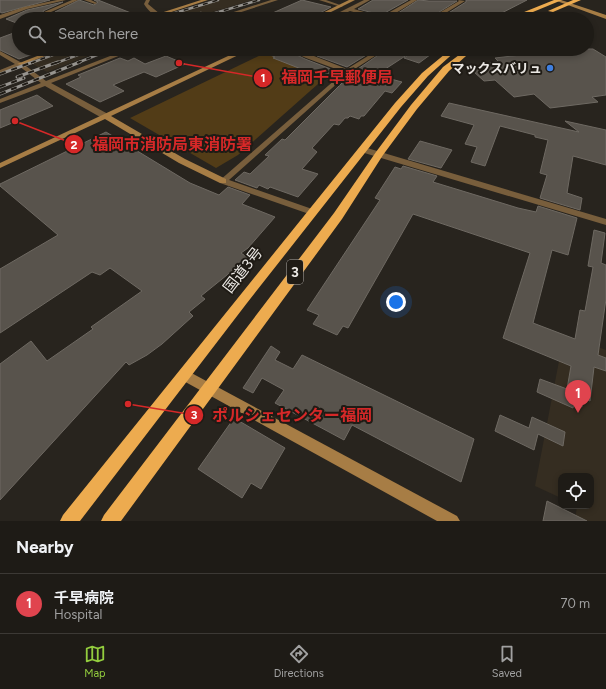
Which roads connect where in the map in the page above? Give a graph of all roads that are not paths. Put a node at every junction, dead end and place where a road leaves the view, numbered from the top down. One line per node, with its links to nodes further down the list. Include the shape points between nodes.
1 (37, 0): 18 (street, via 26,3)
2 (64, 0): 18 (street)
3 (76, 0): 22 (street)
4 (86, 0): 15 (street)
5 (148, 0): 23 (street, via 146,4)
6 (206, 0): 24 (street)
7 (276, 0): 25 (street)
8 (321, 0): 17 (street)
9 (353, 0): 17 (street)
10 (368, 0): 19 (street)
11 (415, 0): 29 (street)
12 (460, 0): 30 (street, via 463,1)
13 (558, 0): 16 (street); 31 (highway)
14 (578, 0): 16 (highway)
15 (95, 3)
16 (569, 4): 32 (highway); 33 (street)
17 (341, 6): 26 (street)
18 (26, 8): 21 (street)
19 (350, 9): 27 (street); 28 (street)
20 (12, 12): 35 (street)
21 (13, 12)
22 (47, 12)
23 (155, 12)
24 (165, 12)
25 (237, 12)
26 (328, 12)
27 (344, 12)
28 (360, 12)
29 (394, 12)
30 (444, 12)
31 (528, 12)
32 (548, 12)
33 (592, 12)
34 (594, 13): 36 (street)
35 (0, 16)
36 (606, 17)
37 (1, 54): 45 (street)
38 (41, 56): 45 (street)
39 (115, 56): 48 (street)
40 (233, 56): 50 (street)
41 (372, 56): 46 (street)
42 (447, 56): 51 (highway, 国道3号 / 3, via 432,68)
43 (462, 56): 52 (highway, 3, via 446,69)
44 (308, 57): 46 (street)
45 (20, 64): 47 (street); 48 (street)
46 (348, 71): 54 (street)
47 (0, 72)
48 (45, 83): 49 (street); 50 (street)
49 (0, 101)
50 (105, 116): 53 (street); 54 (street, via 182,161)
51 (364, 150): 52 (street); 55 (highway, 国道3号 / 3)
52 (379, 154): 56 (street); 58 (highway, 3, via 338,216)
53 (0, 166)
54 (223, 181): 55 (street)
55 (312, 212): 57 (highway, 国道3号 / 3)
56 (606, 222)
57 (184, 375): 58 (street); 59 (highway, 国道3号 / 3)
58 (208, 388): 60 (highway, 3); 61 (street)
59 (69, 521)
60 (110, 521)
61 (452, 521)

